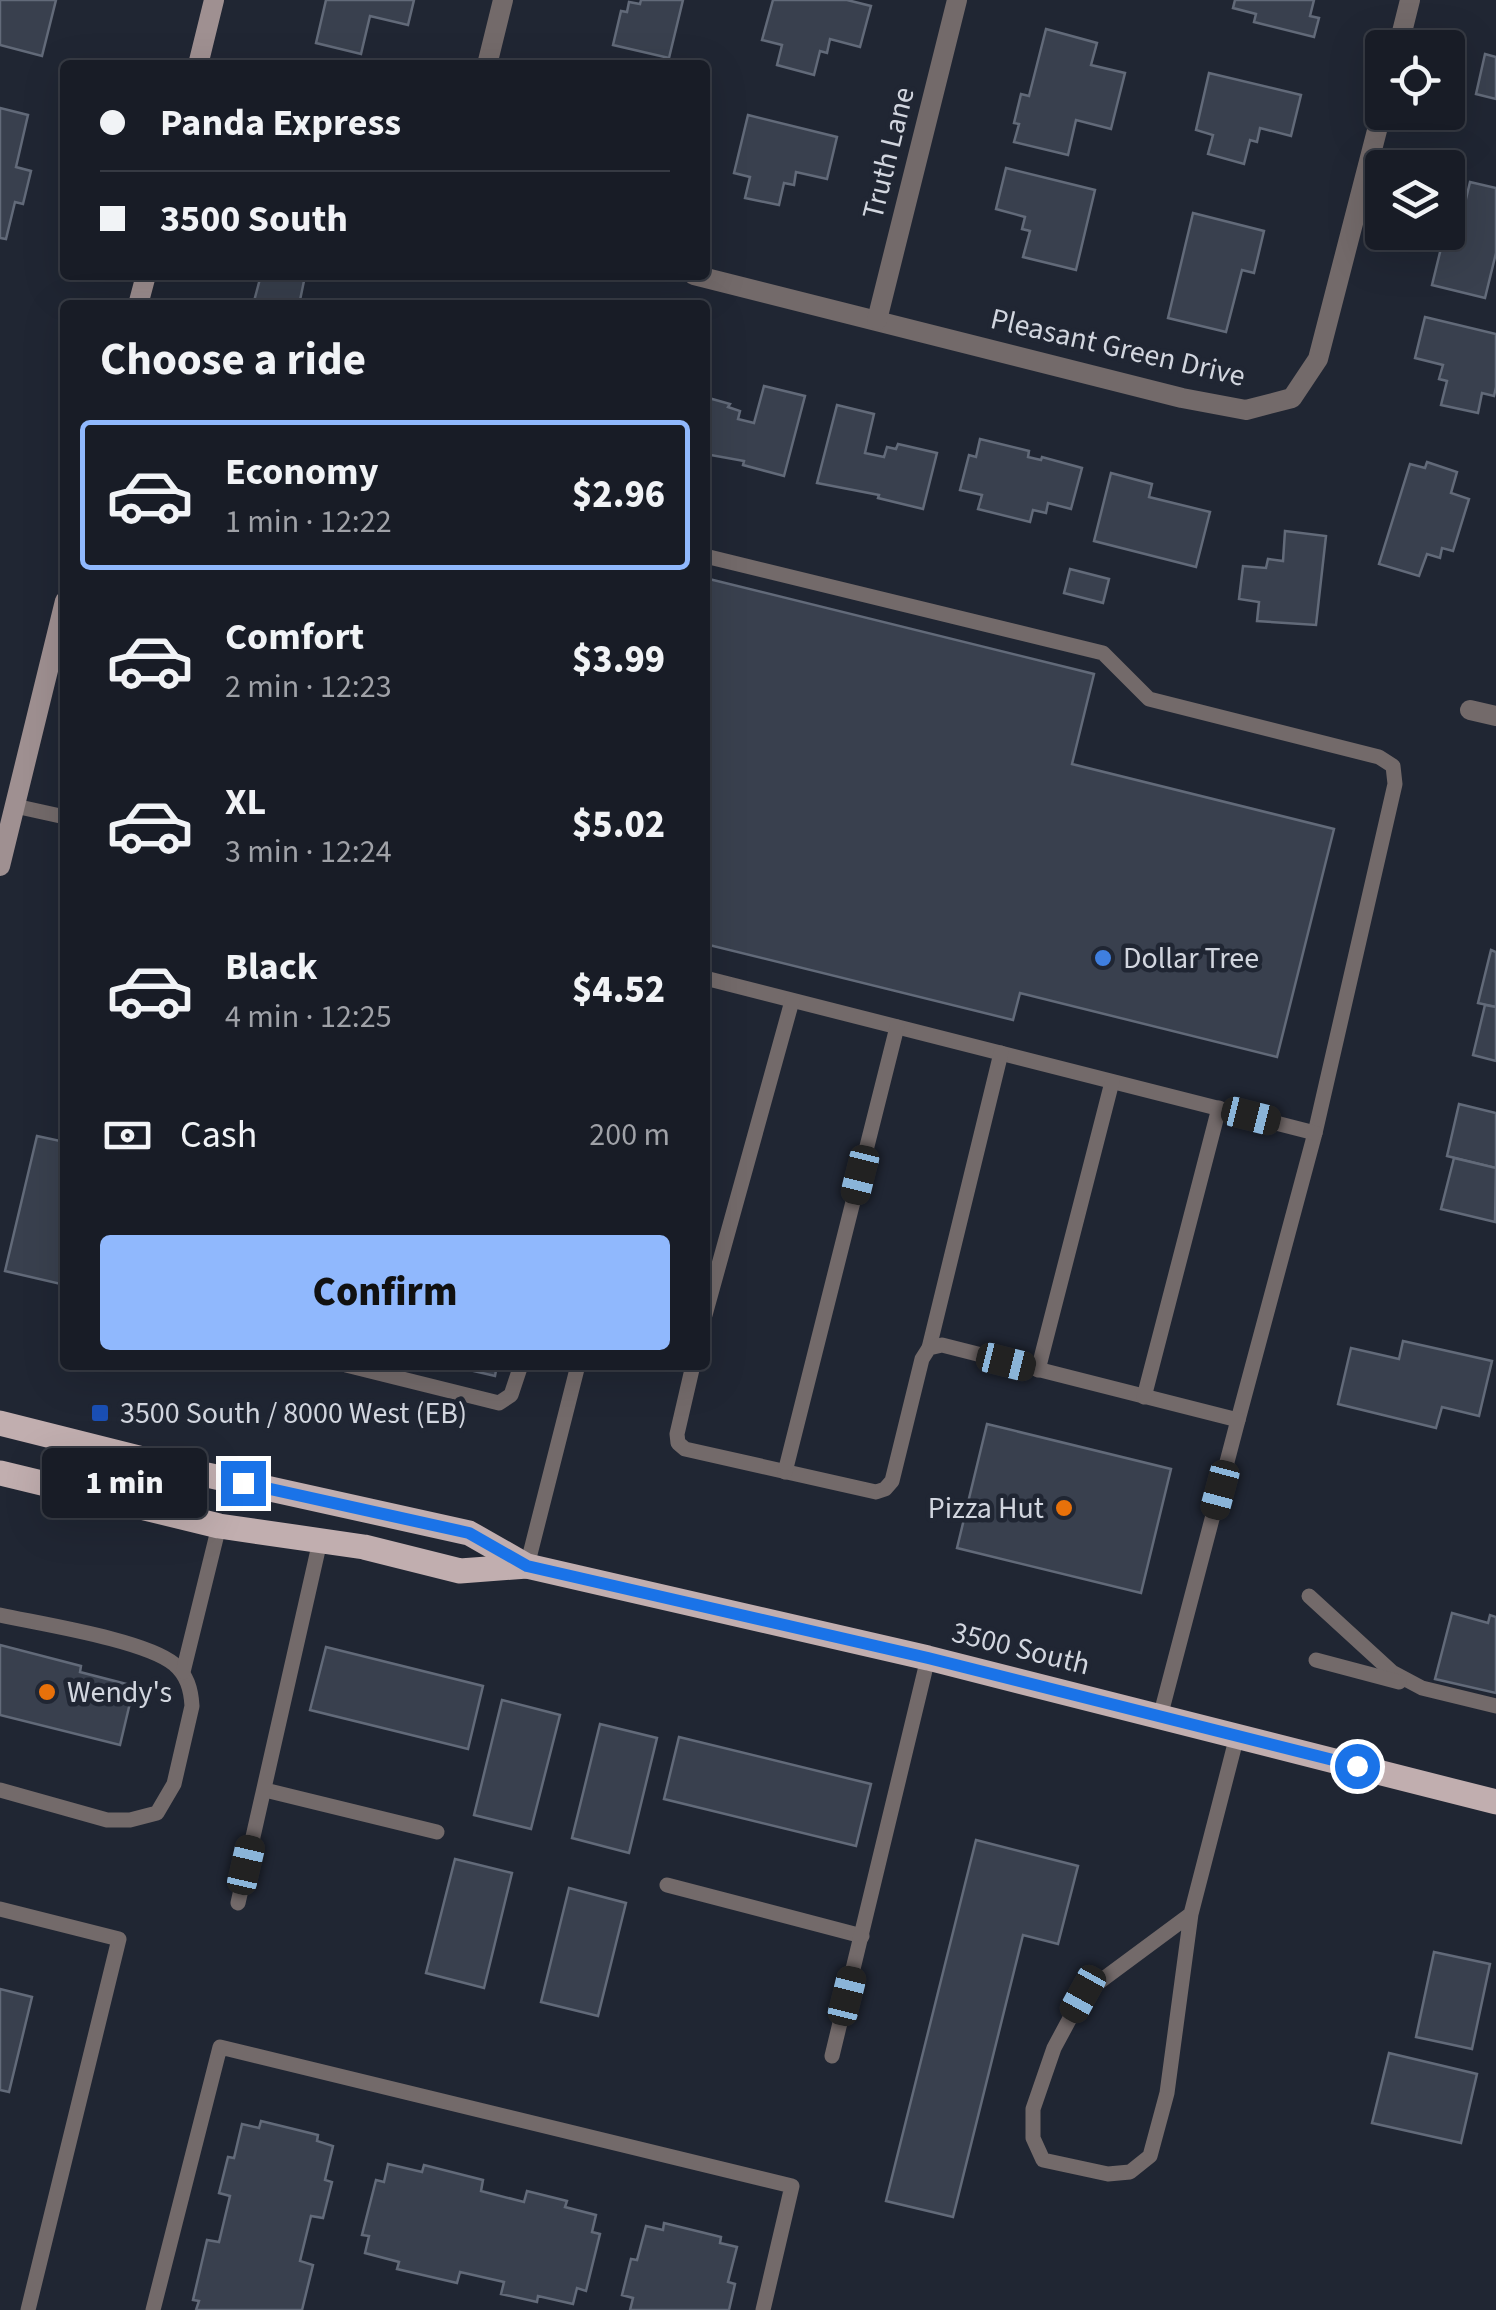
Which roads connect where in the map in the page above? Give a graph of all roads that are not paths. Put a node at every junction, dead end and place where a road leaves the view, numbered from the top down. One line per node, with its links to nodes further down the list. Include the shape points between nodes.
1 (214, 0): 6 (street)
2 (503, 0): 7 (street)
3 (957, 0): 10 (street, Truth Lane)
4 (1410, 0): 5 (street)
5 (1402, 30)
6 (199, 60)
7 (488, 60)
8 (1377, 130): 10 (street, Pleasant Green Drive, via 1318,359 1292,398 1246,410 1182,398)
9 (710, 279): 10 (street, Pleasant Green Drive)
10 (877, 320)
11 (710, 557): 24 (lane, via 1103,653 1149,699 1393,766 1395,784)
12 (60, 622): 15 (street)
13 (1470, 710): 14 (street)
14 (1496, 716)
15 (15, 806): 16 (lane); 17 (street)
16 (60, 816)
17 (0, 866)
18 (710, 979): 19 (lane)
19 (792, 1001): 20 (lane); 25 (lane)
20 (897, 1027): 21 (lane); 35 (lane)
21 (1002, 1054): 22 (lane); 26 (lane)
22 (1112, 1082): 23 (lane); 31 (lane)
23 (1220, 1108): 24 (lane); 32 (lane)
24 (1315, 1133): 33 (lane)
25 (710, 1298)
26 (930, 1348): 31 (lane, via 942,1345); 35 (lane, via 886,1489)
27 (366, 1370): 28 (lane, via 500,1403 511,1396)
28 (519, 1370)
29 (577, 1370): 39 (lane)
30 (691, 1370): 35 (lane, via 678,1442 685,1450)
31 (1038, 1370): 32 (lane)
32 (1144, 1396): 33 (lane)
33 (1238, 1420): 47 (lane)
34 (0, 1422): 39 (main road, 3500 South, via 469,1533)
35 (785, 1472)
36 (0, 1473): 37 (main road, 3500 South)
37 (219, 1526): 38 (main road, 3500 South); 44 (lane)
38 (320, 1541): 39 (main road, 3500 South, via 460,1571); 50 (lane)
39 (527, 1566): 42 (main road, 3500 South)
40 (1309, 1596): 45 (lane, via 1392,1672)
41 (0, 1615): 44 (lane, via 151,1650)
42 (928, 1658): 47 (main road, 3500 South); 57 (lane)
43 (1316, 1660): 45 (lane)
44 (182, 1672): 49 (lane, via 191,1692 191,1719 174,1784 156,1813 107,1820)
45 (1422, 1688): 46 (lane)
46 (1496, 1706)
47 (1160, 1717): 48 (main road, 3500 South)
48 (1236, 1736): 51 (main road, 3500 South); 56 (lane)
49 (0, 1790)
50 (265, 1790): 52 (lane); 54 (lane)
51 (1496, 1802)
52 (437, 1832)
53 (667, 1885): 57 (lane)
54 (238, 1903)
55 (0, 1909): 59 (lane, via 119,1939)
56 (1191, 1914): 56 (lane, via 1170,2077 1150,2156 1130,2172 1108,2174 1043,2160 1032,2138 1033,2109 1054,2048 1083,1994)
57 (862, 1936): 58 (lane)
58 (832, 2056)
59 (28, 2310)
60 (153, 2310): 61 (lane, via 220,2047 792,2186)
61 (762, 2310)

